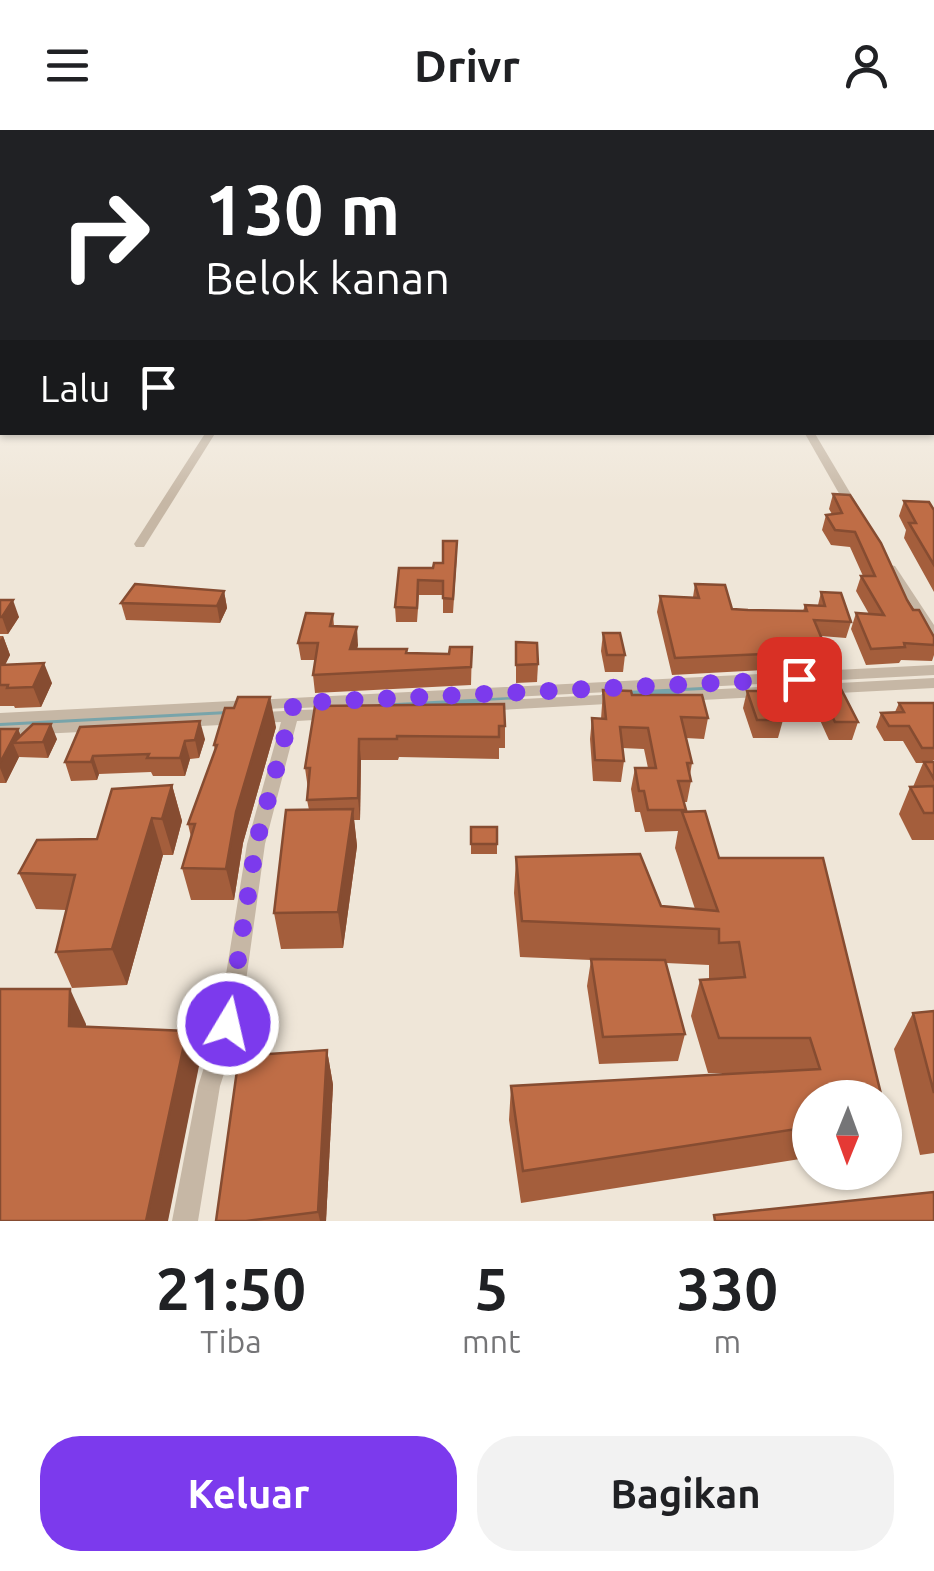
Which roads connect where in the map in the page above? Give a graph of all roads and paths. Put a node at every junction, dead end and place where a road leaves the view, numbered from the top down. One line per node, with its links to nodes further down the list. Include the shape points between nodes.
1 (209, 435): 4 (street)
2 (811, 435): 3 (street)
3 (866, 530)
4 (140, 544)
5 (884, 558): 6 (street)
6 (934, 636)
7 (934, 670): 9 (street)
8 (934, 683): 9 (street)
9 (293, 709): 10 (street); 11 (street); 12 (street, via 256,844 228,1024 209,1086)
10 (0, 718)
11 (0, 731)
12 (185, 1221)

